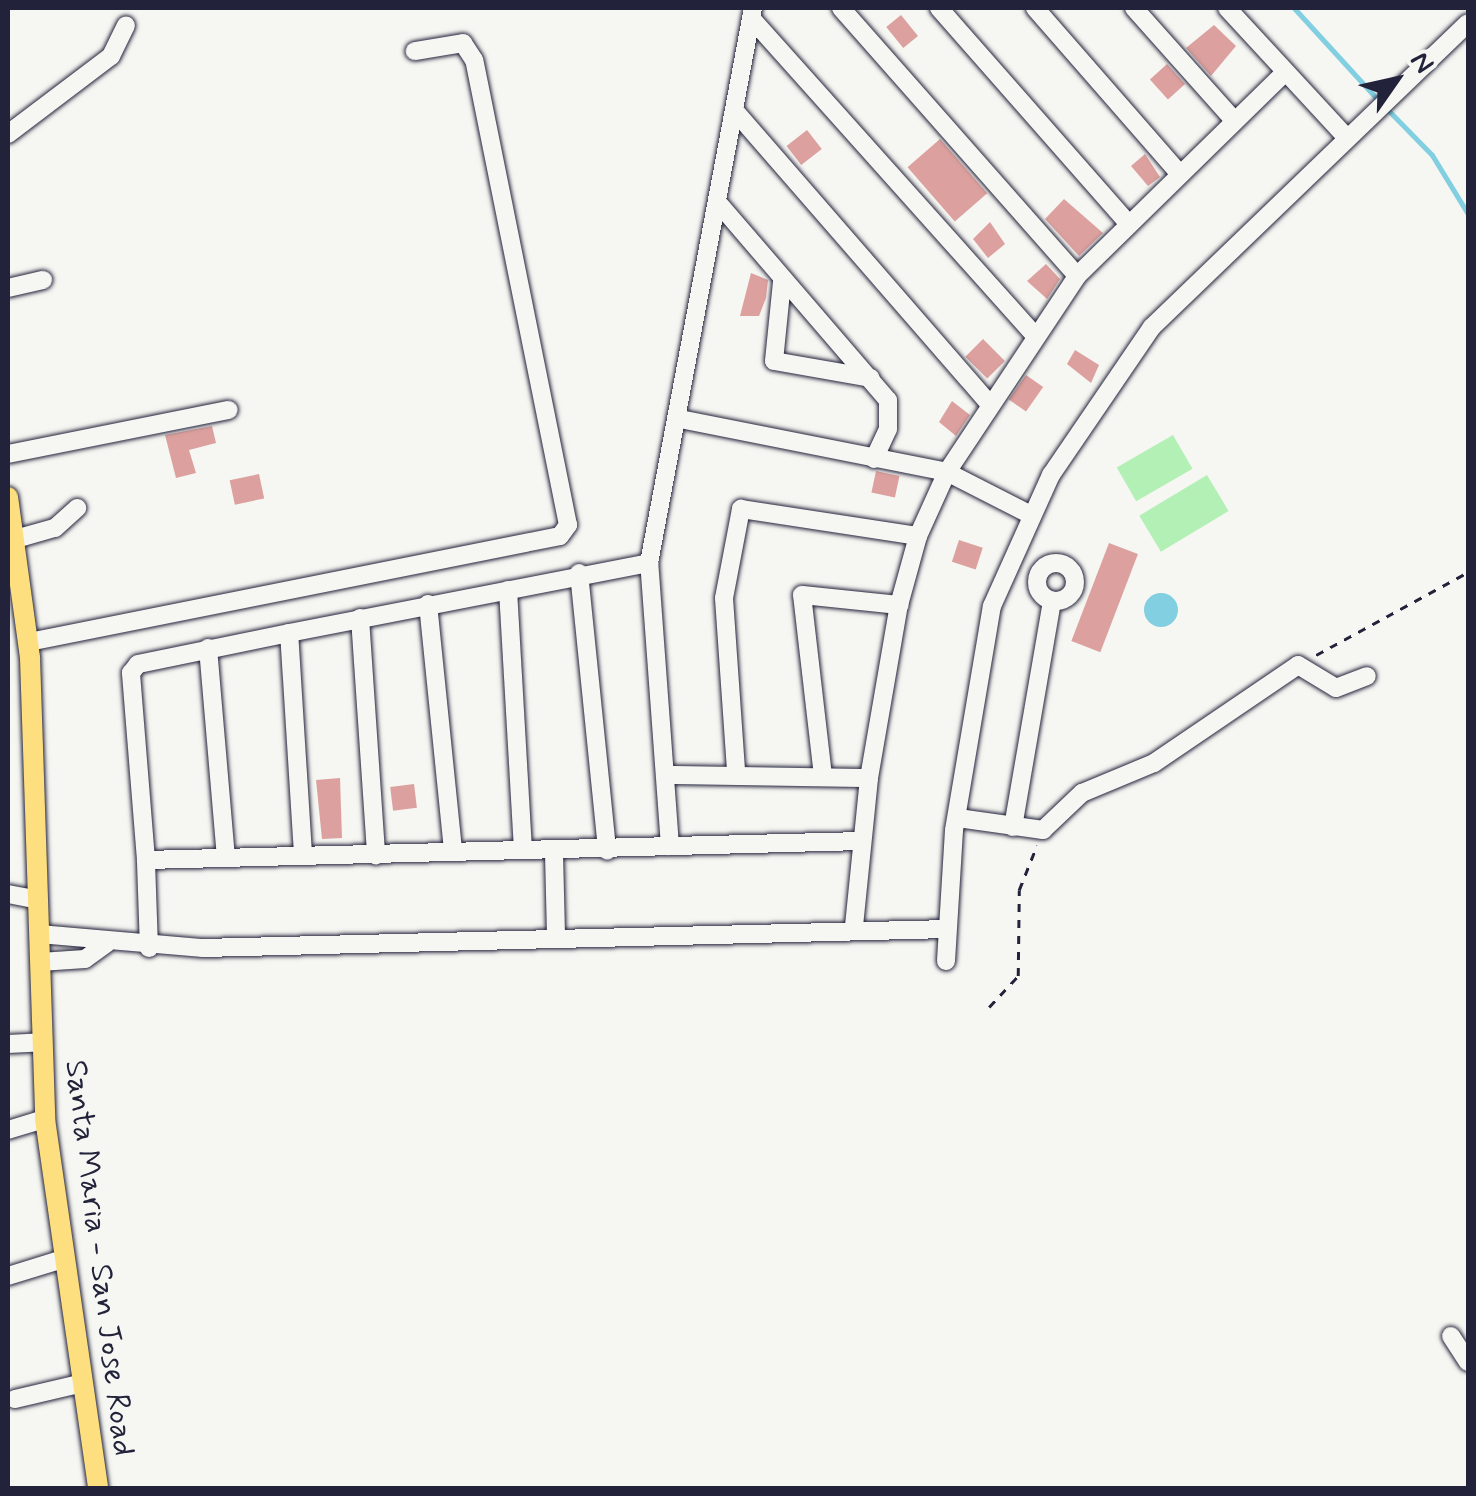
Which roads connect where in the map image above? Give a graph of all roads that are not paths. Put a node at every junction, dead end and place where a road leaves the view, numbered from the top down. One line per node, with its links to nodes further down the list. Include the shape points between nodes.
1 (840, 8): 18 (street)
2 (939, 8): 17 (street)
3 (1035, 8): 15 (street)
4 (1134, 8): 12 (street)
5 (1227, 8): 10 (street)
6 (752, 13): 11 (street); 22 (street)
7 (1468, 23): 14 (street)
8 (126, 24): 13 (street, via 112,56)
9 (415, 52): 45 (street, via 463,44 474,60 568,525 560,536)
10 (1285, 72): 12 (street); 14 (street)
11 (734, 110): 16 (street); 24 (street)
12 (1233, 119): 15 (street)
13 (8, 134)
14 (1346, 137): 32 (street, via 1152,327)
15 (1178, 172): 17 (street)
16 (720, 205): 20 (street); 26 (street)
17 (1128, 223): 18 (street)
18 (1076, 276): 22 (street)
19 (43, 280): 21 (street)
20 (782, 282): 23 (street); 23 (street, via 774,361)
21 (8, 288)
22 (1034, 335): 24 (street)
23 (871, 378): 28 (street, via 891,413)
24 (988, 401): 29 (street)
25 (228, 410): 27 (street)
26 (680, 420): 28 (street); 36 (street)
27 (8, 454)
28 (874, 459): 29 (street)
29 (947, 472): 32 (street); 33 (street)
30 (8, 497): 34 (main road, Santa Maria - San Jose Road)
31 (76, 508): 34 (street, via 56,528)
32 (1029, 514): 35 (street)
33 (918, 536): 42 (street); 48 (street, via 741,509 724,598)
34 (18, 538): 45 (main road, Santa Maria - San Jose Road)
35 (1008, 560): 38 (street); 52 (street, via 985,644)
36 (648, 564): 37 (street); 49 (street)
37 (578, 573): 39 (street); 58 (street)
38 (1038, 574): 40 (street, via 1041,594); 40 (street, via 1061,563 1075,576 1071,596)
39 (508, 590): 41 (street); 57 (street)
40 (1052, 601): 53 (street)
41 (428, 604): 43 (street); 56 (street)
42 (900, 606): 50 (street, via 802,596); 51 (street)
43 (360, 618): 44 (street); 61 (street)
44 (289, 633): 46 (street); 60 (street)
45 (29, 642): 65 (main road, Santa Maria - San Jose Road)
46 (208, 648): 62 (street); 63 (street, via 138,664 130,674)
47 (1366, 676): 53 (street, via 1336,688 1298,664 1154,762 1082,793 1043,830)
48 (736, 770): 49 (street); 50 (street)
49 (668, 775): 55 (street)
50 (823, 776): 51 (street)
51 (869, 778): 54 (street)
52 (958, 818): 53 (street); 67 (street)
53 (1013, 827)
54 (860, 841): 55 (street); 66 (street)
55 (670, 846): 58 (street)
56 (453, 849): 57 (street); 61 (street)
57 (524, 850): 59 (street)
58 (607, 851): 59 (street)
59 (554, 853): 69 (street)
60 (303, 854): 61 (street); 62 (street)
61 (376, 855)
62 (226, 857): 63 (street)
63 (146, 860): 71 (street)
64 (8, 894): 65 (street)
65 (38, 900): 68 (main road, Santa Maria - San Jose Road)
66 (854, 926): 67 (street); 69 (street)
67 (946, 929): 72 (street)
68 (39, 934): 70 (street, via 82,933); 73 (main road, Santa Maria - San Jose Road)
69 (556, 934): 71 (street)
70 (107, 943): 71 (street); 73 (street, via 84,959)
71 (148, 948)
72 (946, 961)
73 (40, 962): 74 (main road, Santa Maria - San Jose Road)
74 (42, 1042): 75 (street); 76 (main road, Santa Maria - San Jose Road)
75 (8, 1044)
76 (45, 1119): 77 (street); 78 (main road, Santa Maria - San Jose Road)
77 (8, 1130)
78 (63, 1259): 79 (street); 82 (main road, Santa Maria - San Jose Road)
79 (8, 1276)
80 (1451, 1336): 81 (street)
81 (1468, 1362)
82 (83, 1383): 83 (street); 84 (main road, Santa Maria - San Jose Road)
83 (16, 1400)
84 (95, 1488)

